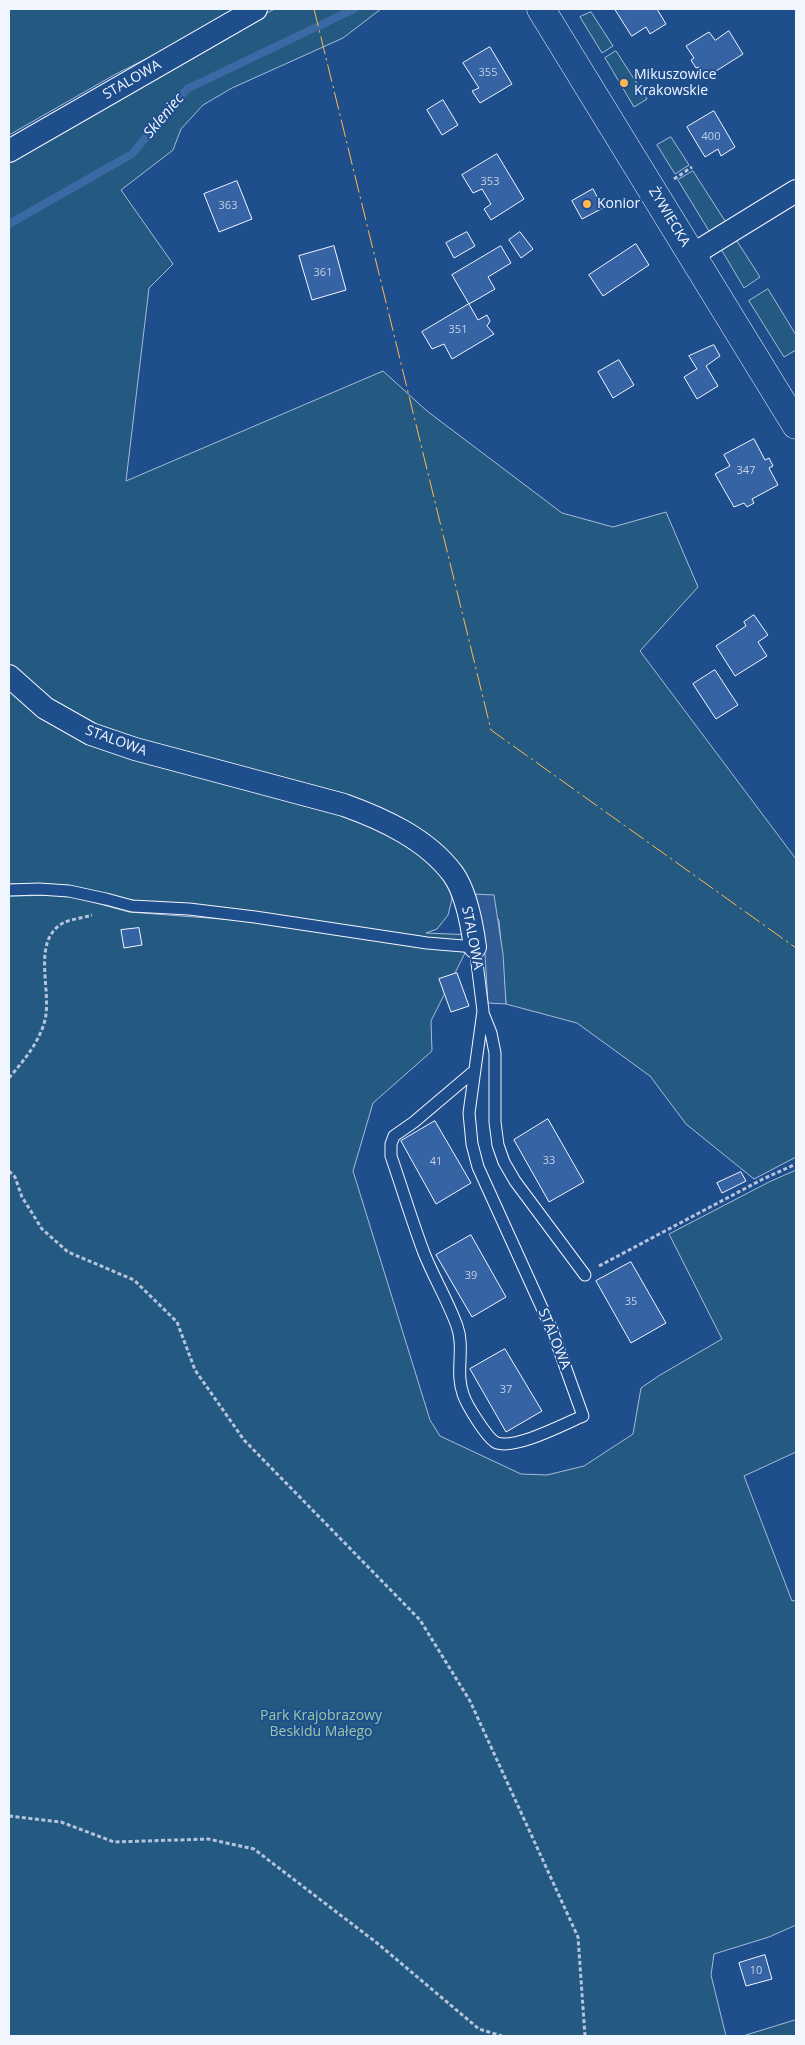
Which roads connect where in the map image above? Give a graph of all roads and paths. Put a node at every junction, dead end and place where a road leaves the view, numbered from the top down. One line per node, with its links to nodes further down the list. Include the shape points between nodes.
1 (256, 9): 3 (street, STALOWA)
2 (541, 9): 7 (main road, ŻYWIECKA)
3 (9, 151)
4 (692, 167): 5 (path)
5 (676, 178)
6 (796, 191): 7 (street)
7 (692, 255): 8 (main road, ŻYWIECKA)
8 (796, 425)
9 (9, 676): 12 (street, STALOWA, via 45,708 91,734 135,749 344,805 376,817 404,833 433,853 454,875 469,915)
10 (9, 890): 12 (lane, via 69,891 132,906 255,916)
11 (93, 915): 15 (path, via 64,922 48,939 44,958 48,1003 45,1020 31,1051)
12 (475, 947): 13 (lane, STALOWA)
13 (483, 1011): 14 (lane, STALOWA); 19 (lane, via 495,1052 495,1122 504,1162)
14 (473, 1072): 14 (lane, STALOWA, via 394,1136 391,1156 424,1254 457,1326 461,1342 463,1394 490,1438 497,1443 509,1444 583,1416 552,1330 478,1167 469,1113)
15 (9, 1078)
16 (796, 1164): 18 (path)
17 (9, 1171): 22 (path, via 15,1176 22,1198 42,1229 68,1252 134,1280 177,1322 195,1370 244,1440 420,1620 470,1701 578,1937)
18 (613, 1258)
19 (585, 1275)
20 (9, 1816): 21 (path, via 61,1822 114,1842 208,1839 254,1849 377,1943 479,2029)
21 (502, 2036)
22 (585, 2036)

